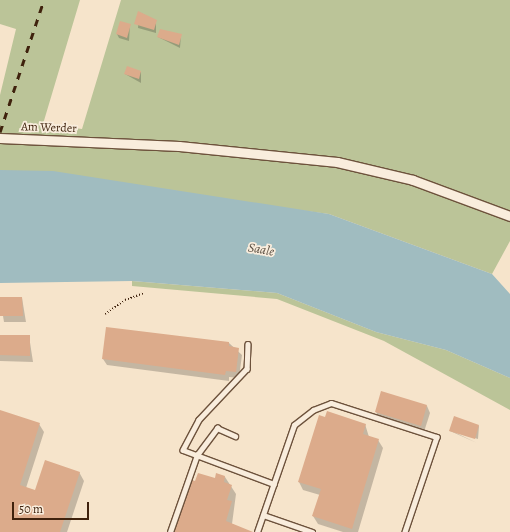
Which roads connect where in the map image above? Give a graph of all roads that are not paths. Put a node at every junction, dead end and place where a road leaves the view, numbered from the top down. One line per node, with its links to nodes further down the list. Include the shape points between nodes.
1 (0, 138): 2 (street, Am Werder, via 98,142 338,162 413,180)
2 (510, 216)
3 (248, 344): 5 (lane, via 247,368 199,420 183,450)
4 (235, 436): 5 (lane, via 217,428)
5 (197, 455): 6 (lane); 8 (lane)
6 (274, 484): 7 (lane); 11 (lane, via 294,425 324,404 339,404 437,436)
7 (263, 516): 9 (lane); 10 (lane)
8 (170, 532)
9 (257, 532)
10 (312, 532)
11 (405, 532)

